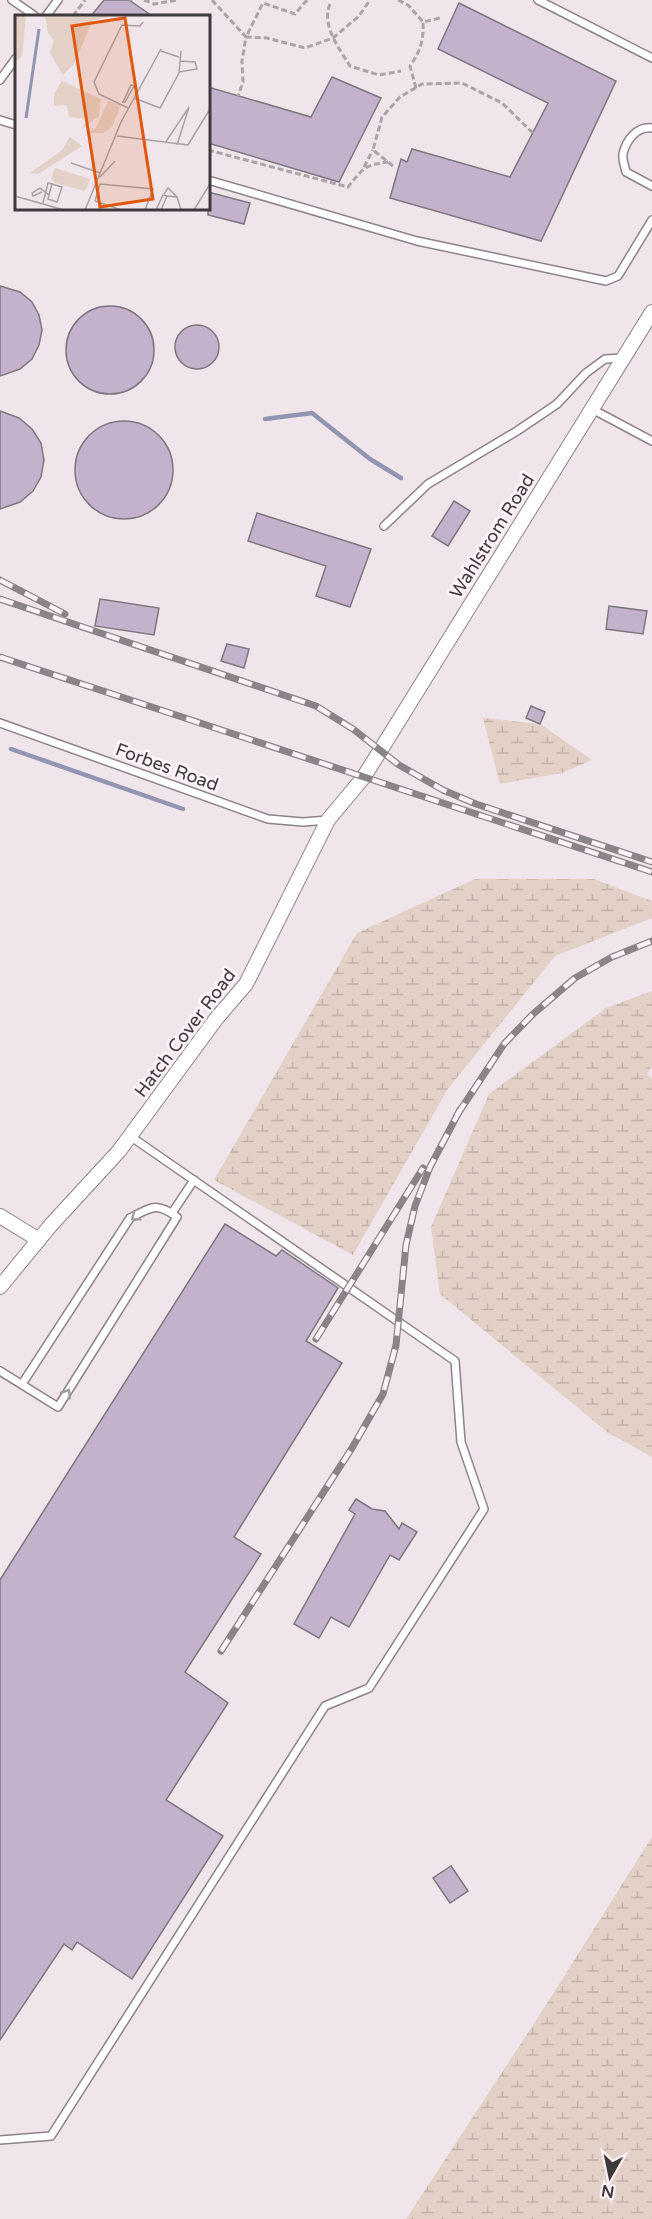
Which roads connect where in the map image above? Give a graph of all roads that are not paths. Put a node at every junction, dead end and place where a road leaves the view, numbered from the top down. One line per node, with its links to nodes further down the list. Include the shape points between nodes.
1 (12, 0): 4 (lane)
2 (58, 0): 5 (lane)
3 (538, 0): 6 (lane)
4 (34, 15)
5 (47, 15)
6 (652, 58)
7 (15, 59): 8 (lane)
8 (0, 80)
9 (0, 120): 10 (lane)
10 (15, 124)
11 (652, 128): 13 (lane, via 645,127 630,136 622,156 626,172)
12 (210, 181): 14 (lane, via 417,241 606,281 618,276)
13 (652, 186)
14 (652, 220)
15 (652, 312): 16 (street, Wahlstrom Road)
16 (624, 358): 17 (street, Wahlstrom Road); 19 (lane, via 605,359 557,404 428,484)
17 (592, 409): 18 (lane); 21 (street, Wahlstrom Road)
18 (652, 441)
19 (384, 526)
20 (0, 723): 22 (lane, Forbes Road, via 268,819)
21 (363, 778): 22 (street, Hatch Cover Road)
22 (328, 820): 23 (street, Hatch Cover Road, via 246,984)
23 (130, 1136): 24 (lane); 27 (street, Hatch Cover Road)
24 (194, 1180): 25 (lane); 31 (lane, via 455,1361 461,1442 484,1509 369,1688 325,1706 51,2136)
25 (172, 1213): 30 (lane, one-way to 30, via 152,1206 130,1218); 30 (lane, one-way to 25, via 58,1407 177,1217)
26 (0, 1216): 27 (street)
27 (39, 1239): 28 (street, Hatch Cover Road)
28 (0, 1287)
29 (0, 1371): 30 (lane)
30 (22, 1384)
31 (0, 2140)

